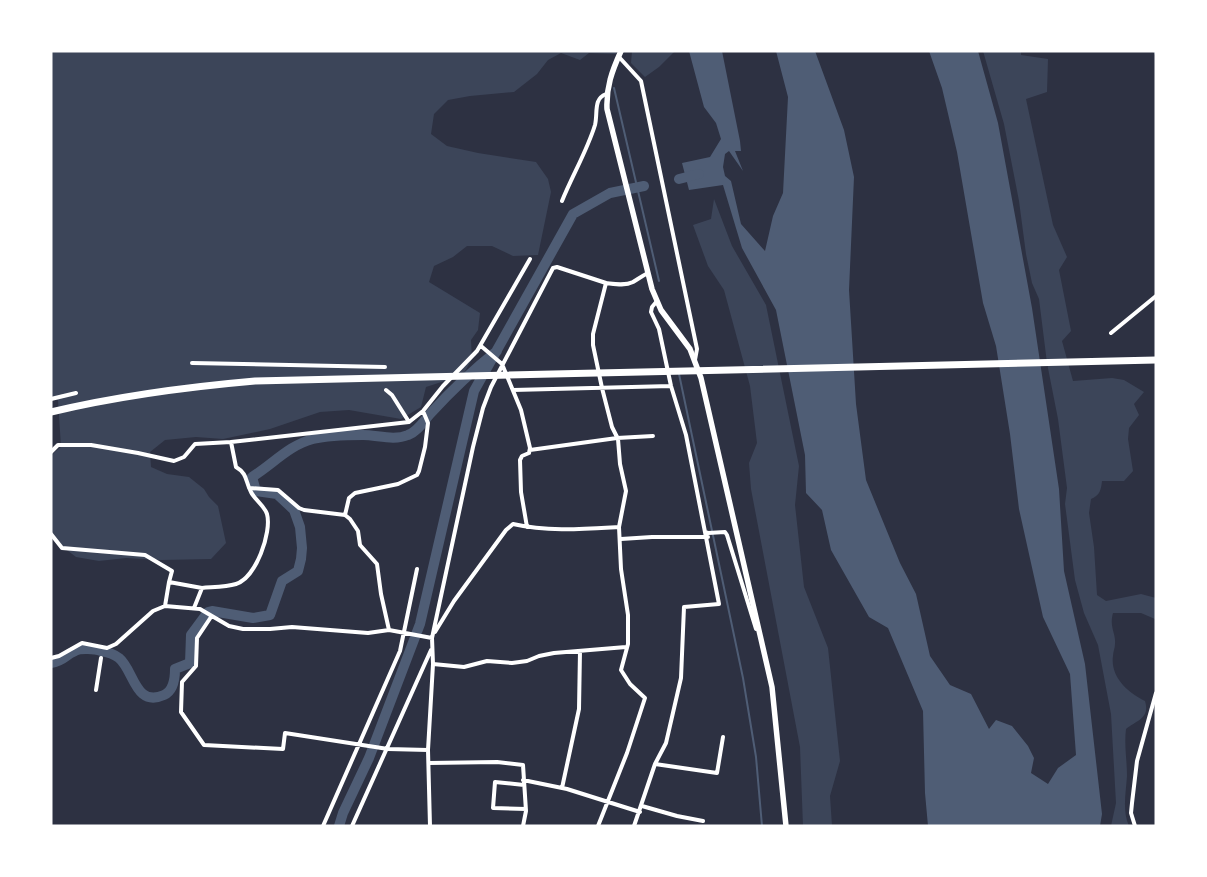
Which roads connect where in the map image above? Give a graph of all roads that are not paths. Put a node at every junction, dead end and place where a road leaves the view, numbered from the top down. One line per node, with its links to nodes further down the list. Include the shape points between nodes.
1 (620, 54): 2 (main road); 11 (street, via 641,81 697,349)
2 (606, 94): 3 (street, via 597,101 594,127); 5 (main road)
3 (562, 201)
4 (530, 259): 10 (street)
5 (648, 274): 6 (street, via 624,285); 8 (main road)
6 (606, 283): 14 (street, via 553,268); 19 (street, via 593,334)
7 (1156, 296): 9 (street)
8 (657, 302): 11 (main road); 18 (street, via 651,312 659,329)
9 (1111, 334)
10 (481, 346): 14 (street); 16 (street)
11 (695, 360): 53 (main road)
12 (1156, 360): 25 (highway, via 255,381 156,392)
13 (192, 363): 15 (street)
14 (502, 364): 21 (street); 47 (street, via 478,425)
15 (385, 366)
16 (460, 369): 17 (street); 24 (street)
17 (460, 380)
18 (671, 386): 19 (street); 37 (street, via 686,435)
19 (602, 388): 21 (street); 28 (street)
20 (386, 390): 26 (street)
21 (514, 390): 30 (street)
22 (76, 393): 23 (street)
23 (51, 399)
24 (423, 411): 26 (street); 33 (street, via 428,423 417,475 398,484 355,493 349,498)
25 (51, 412)
26 (409, 422): 29 (street)
27 (653, 436): 28 (street)
28 (617, 438): 30 (street); 34 (street, via 626,491)
29 (231, 442): 31 (street, via 195,444 184,458 174,461 90,445 58,444); 32 (street, via 236,467 244,471)
30 (530, 450): 35 (street, via 520,460)
31 (51, 452)
32 (249, 488): 33 (street, via 278,490 304,510); 41 (street, via 268,516 259,560 251,574 238,584)
33 (344, 515): 45 (street, via 358,531 360,545 377,564)
34 (619, 526): 35 (street); 38 (street)
35 (527, 527): 47 (street, via 513,524 506,530 454,600)
36 (51, 534): 40 (street, via 62,548 145,554 172,571)
37 (707, 534): 38 (street); 53 (street, via 725,532 729,540); 62 (street, via 719,604 684,607 681,678 666,743)
38 (621, 539): 48 (street, via 621,569 628,615)
39 (417, 569): 46 (street)
40 (169, 582): 41 (street); 42 (street)
41 (202, 588): 43 (street)
42 (165, 606): 43 (street); 51 (street, via 154,611 116,644 107,648 82,643)
43 (194, 608): 44 (street)
44 (210, 616): 45 (street, via 243,629 292,627 368,633); 58 (street, via 197,638 196,666 182,682 181,712 204,745 282,749 285,733)
45 (390, 630): 46 (street)
46 (404, 633): 47 (street); 58 (street, via 400,651)
47 (432, 638): 49 (street)
48 (626, 647): 50 (street); 65 (street, via 621,670 645,698)
49 (432, 649): 54 (street); 59 (street)
50 (580, 651): 54 (street, via 554,653 512,663 487,661 464,667); 64 (street, via 578,709)
51 (51, 658)
52 (101, 658): 55 (street)
53 (766, 661): 76 (main road, via 772,687)
54 (432, 664): 60 (street)
55 (96, 690)
56 (1156, 693): 77 (street, via 1137,761 1131,813)
57 (723, 737): 62 (street, via 717,773)
58 (361, 745): 59 (street); 70 (street)
59 (388, 749): 60 (street); 71 (street)
60 (428, 750): 61 (street)
61 (430, 763): 63 (street, via 523,765); 72 (street)
62 (655, 764): 66 (street)
63 (524, 782): 64 (street); 67 (street); 67 (street, via 495,782 493,808)
64 (562, 788): 65 (street)
65 (607, 801): 68 (street); 74 (street)
66 (642, 806): 68 (street); 69 (street)
67 (526, 810): 73 (street)
68 (640, 812): 75 (street)
69 (703, 821)
70 (323, 826)
71 (352, 826)
72 (430, 826)
73 (523, 826)
74 (598, 826)
75 (634, 826)
76 (786, 826)
77 (1134, 826)

